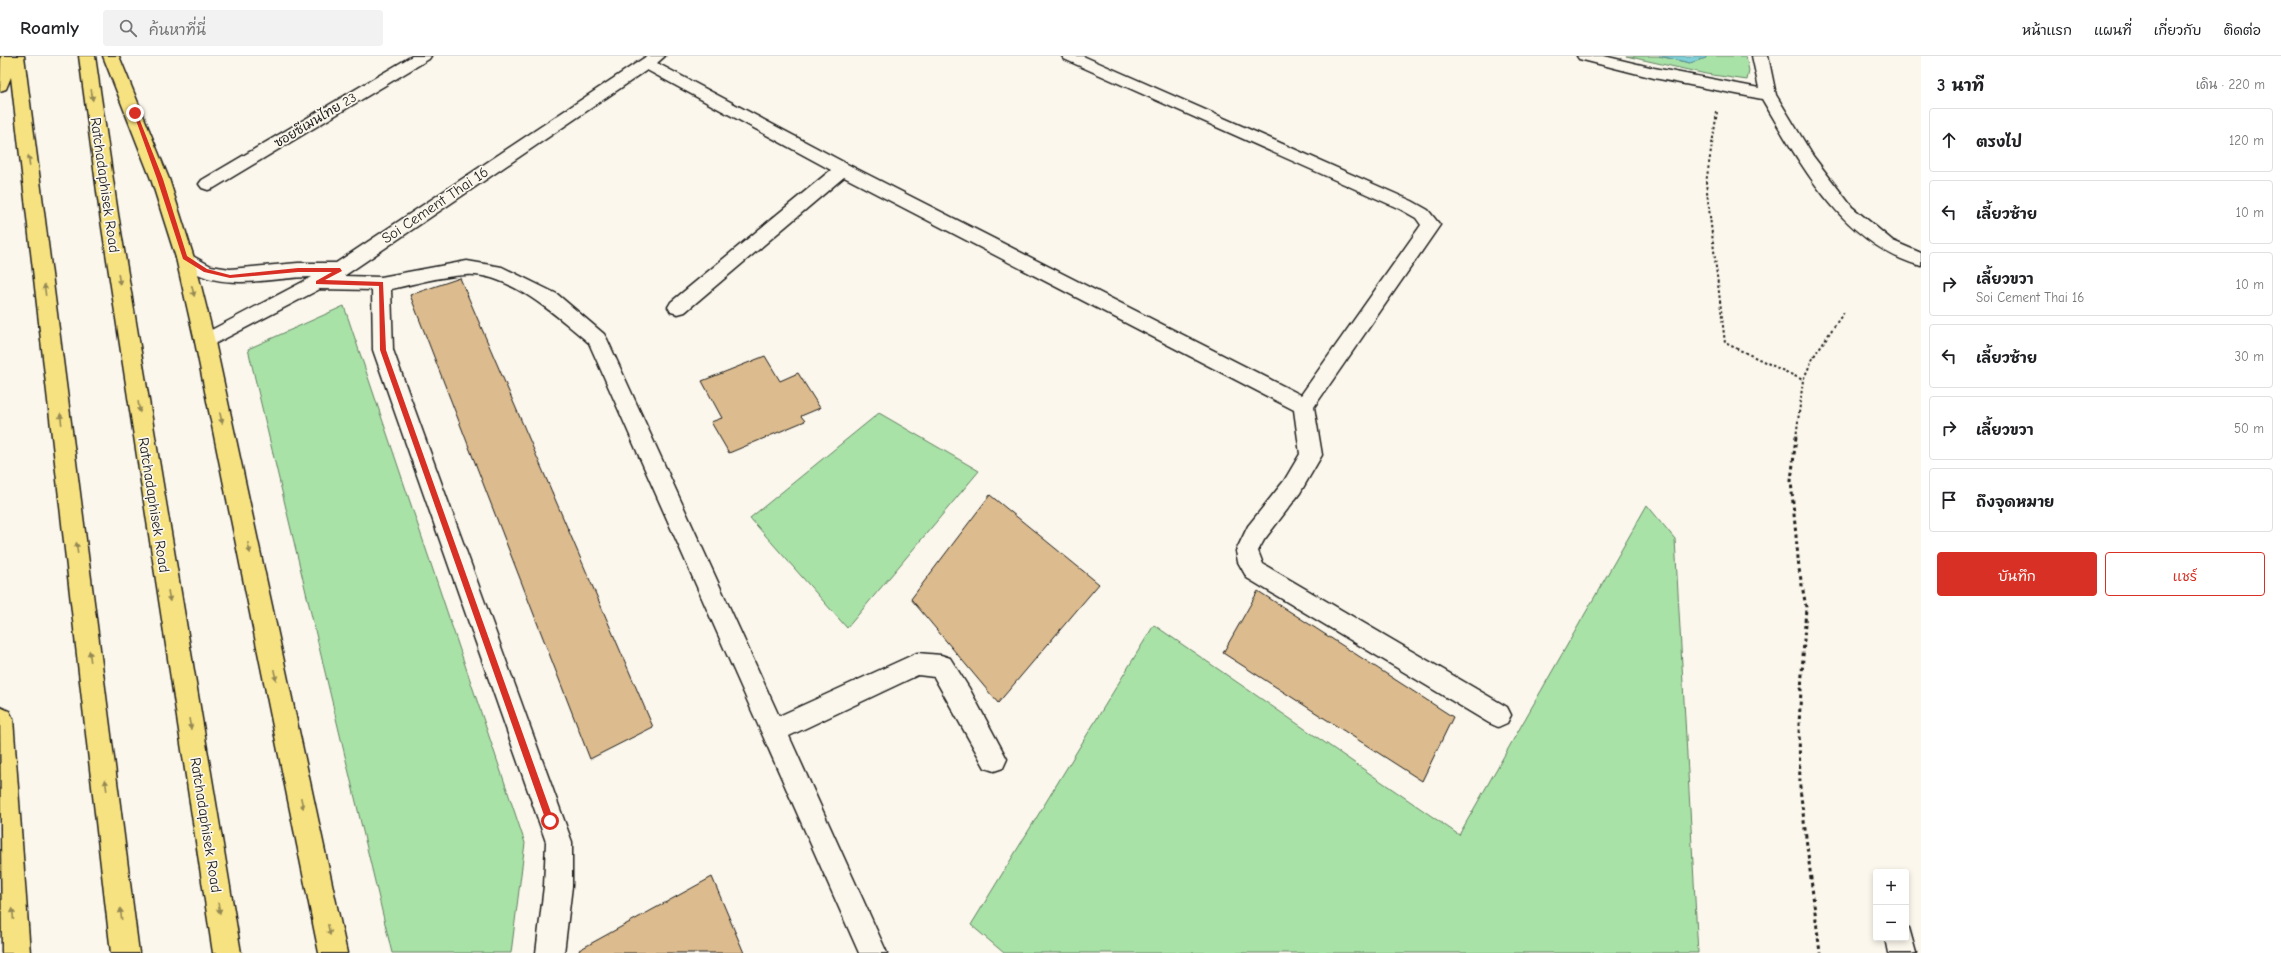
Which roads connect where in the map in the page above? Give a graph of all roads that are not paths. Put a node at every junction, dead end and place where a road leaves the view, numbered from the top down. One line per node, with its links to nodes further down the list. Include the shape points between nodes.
1 (9, 56): 10 (main road)
2 (16, 56): 28 (main road, one-way to 2)
3 (87, 56): 29 (main road, Ratchadaphisek Road, one-way to 29, via 109,214)
4 (111, 56): 14 (main road, via 160,179)
5 (423, 56): 13 (street, ซอยซีเมนไทย 23)
6 (1070, 56): 21 (street, via 1406,205 1427,219 1431,226)
7 (1585, 56): 11 (street, via 1654,73)
8 (1760, 56): 11 (street)
9 (652, 59): 12 (street); 16 (street, Soi Cement Thai 16)
10 (0, 86)
11 (1768, 95): 15 (street, via 1806,159 1846,211 1887,245)
12 (843, 169): 19 (street); 21 (street)
13 (208, 184)
14 (185, 258): 16 (street, via 206,271 230,276 298,270); 20 (main road, one-way to 20)
15 (1921, 260)
16 (340, 270): 17 (street, Soi Cement Thai 16)
17 (318, 282): 18 (street); 20 (street, Soi Cement Thai 16)
18 (381, 284): 24 (street, via 467,268 502,274 550,299 596,339); 31 (street, via 383,350 559,842 558,886)
19 (678, 307)
20 (205, 342): 30 (main road, one-way to 30)
21 (1304, 406): 22 (street, via 1311,455 1292,487 1256,533 1247,550 1249,562 1255,571)
22 (1498, 715)
23 (0, 719): 27 (main road, one-way to 23)
24 (773, 731): 25 (street, via 917,664 941,666); 32 (street)
25 (994, 759)
26 (1900, 941): 33 (street)
27 (16, 953)
28 (125, 953)
29 (227, 953)
30 (333, 953)
31 (550, 953)
32 (872, 953)
33 (1902, 953)

